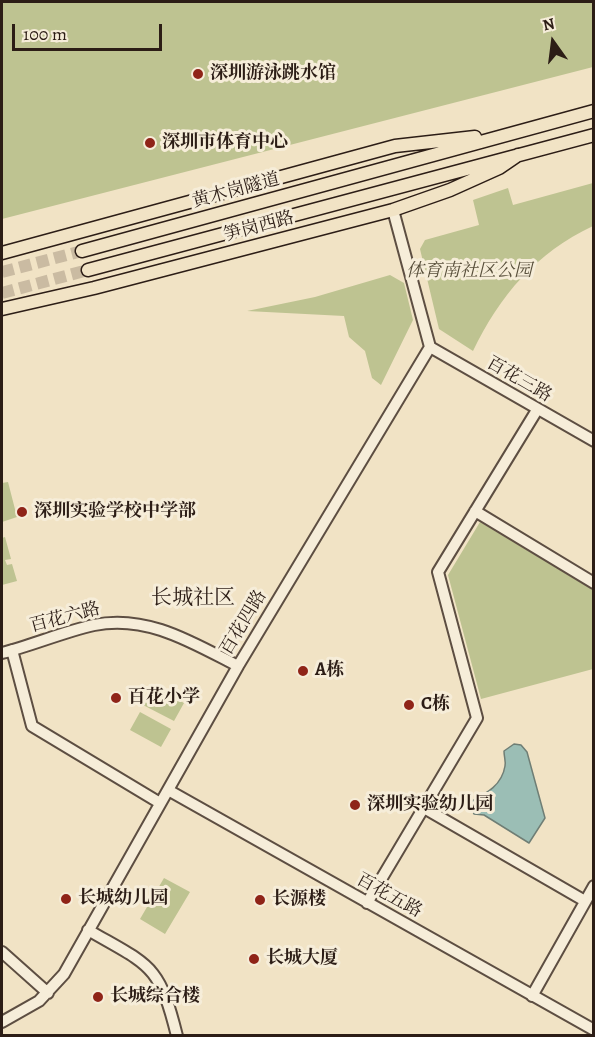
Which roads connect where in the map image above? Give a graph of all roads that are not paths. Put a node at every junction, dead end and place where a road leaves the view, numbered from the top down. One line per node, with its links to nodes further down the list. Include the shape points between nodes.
1 (594, 111): 2 (main road)
2 (512, 133): 6 (main road, 黄木岗隧道); 7 (main road, via 394,146)
3 (594, 135): 4 (main road, 笋岗西路)
4 (516, 155): 5 (main road, 笋岗西路, via 499,168 422,202); 8 (main road, 笋岗西路)
5 (393, 210): 9 (main road, 笋岗西路); 10 (street)
6 (82, 251)
7 (2, 253)
8 (88, 270)
9 (2, 309)
10 (430, 348): 11 (street, 百花三路); 16 (street, 百花四路)
11 (537, 410): 12 (street, 百花三路); 13 (street)
12 (594, 441)
13 (475, 512): 14 (street); 19 (street, via 438,572 477,718)
14 (594, 583)
15 (7, 652): 16 (street, 百花六路, via 93,625 127,623 181,637); 18 (street, via 32,726)
16 (238, 666): 17 (street, 百花四路)
17 (168, 790): 18 (street, 百花四路); 22 (street, 百花五路)
18 (160, 803): 23 (street, 百花四路)
19 (424, 808): 21 (street); 22 (street)
20 (594, 886): 21 (street)
21 (585, 901): 26 (street)
22 (367, 903): 26 (street, 百花五路)
23 (88, 930): 25 (street, 百花四路, via 64,974); 29 (street, via 155,974 165,991)
24 (2, 952): 25 (street)
25 (48, 993): 27 (street, 百花四路)
26 (532, 996): 28 (street, 百花五路)
27 (2, 1022)
28 (594, 1030)
29 (177, 1035)

